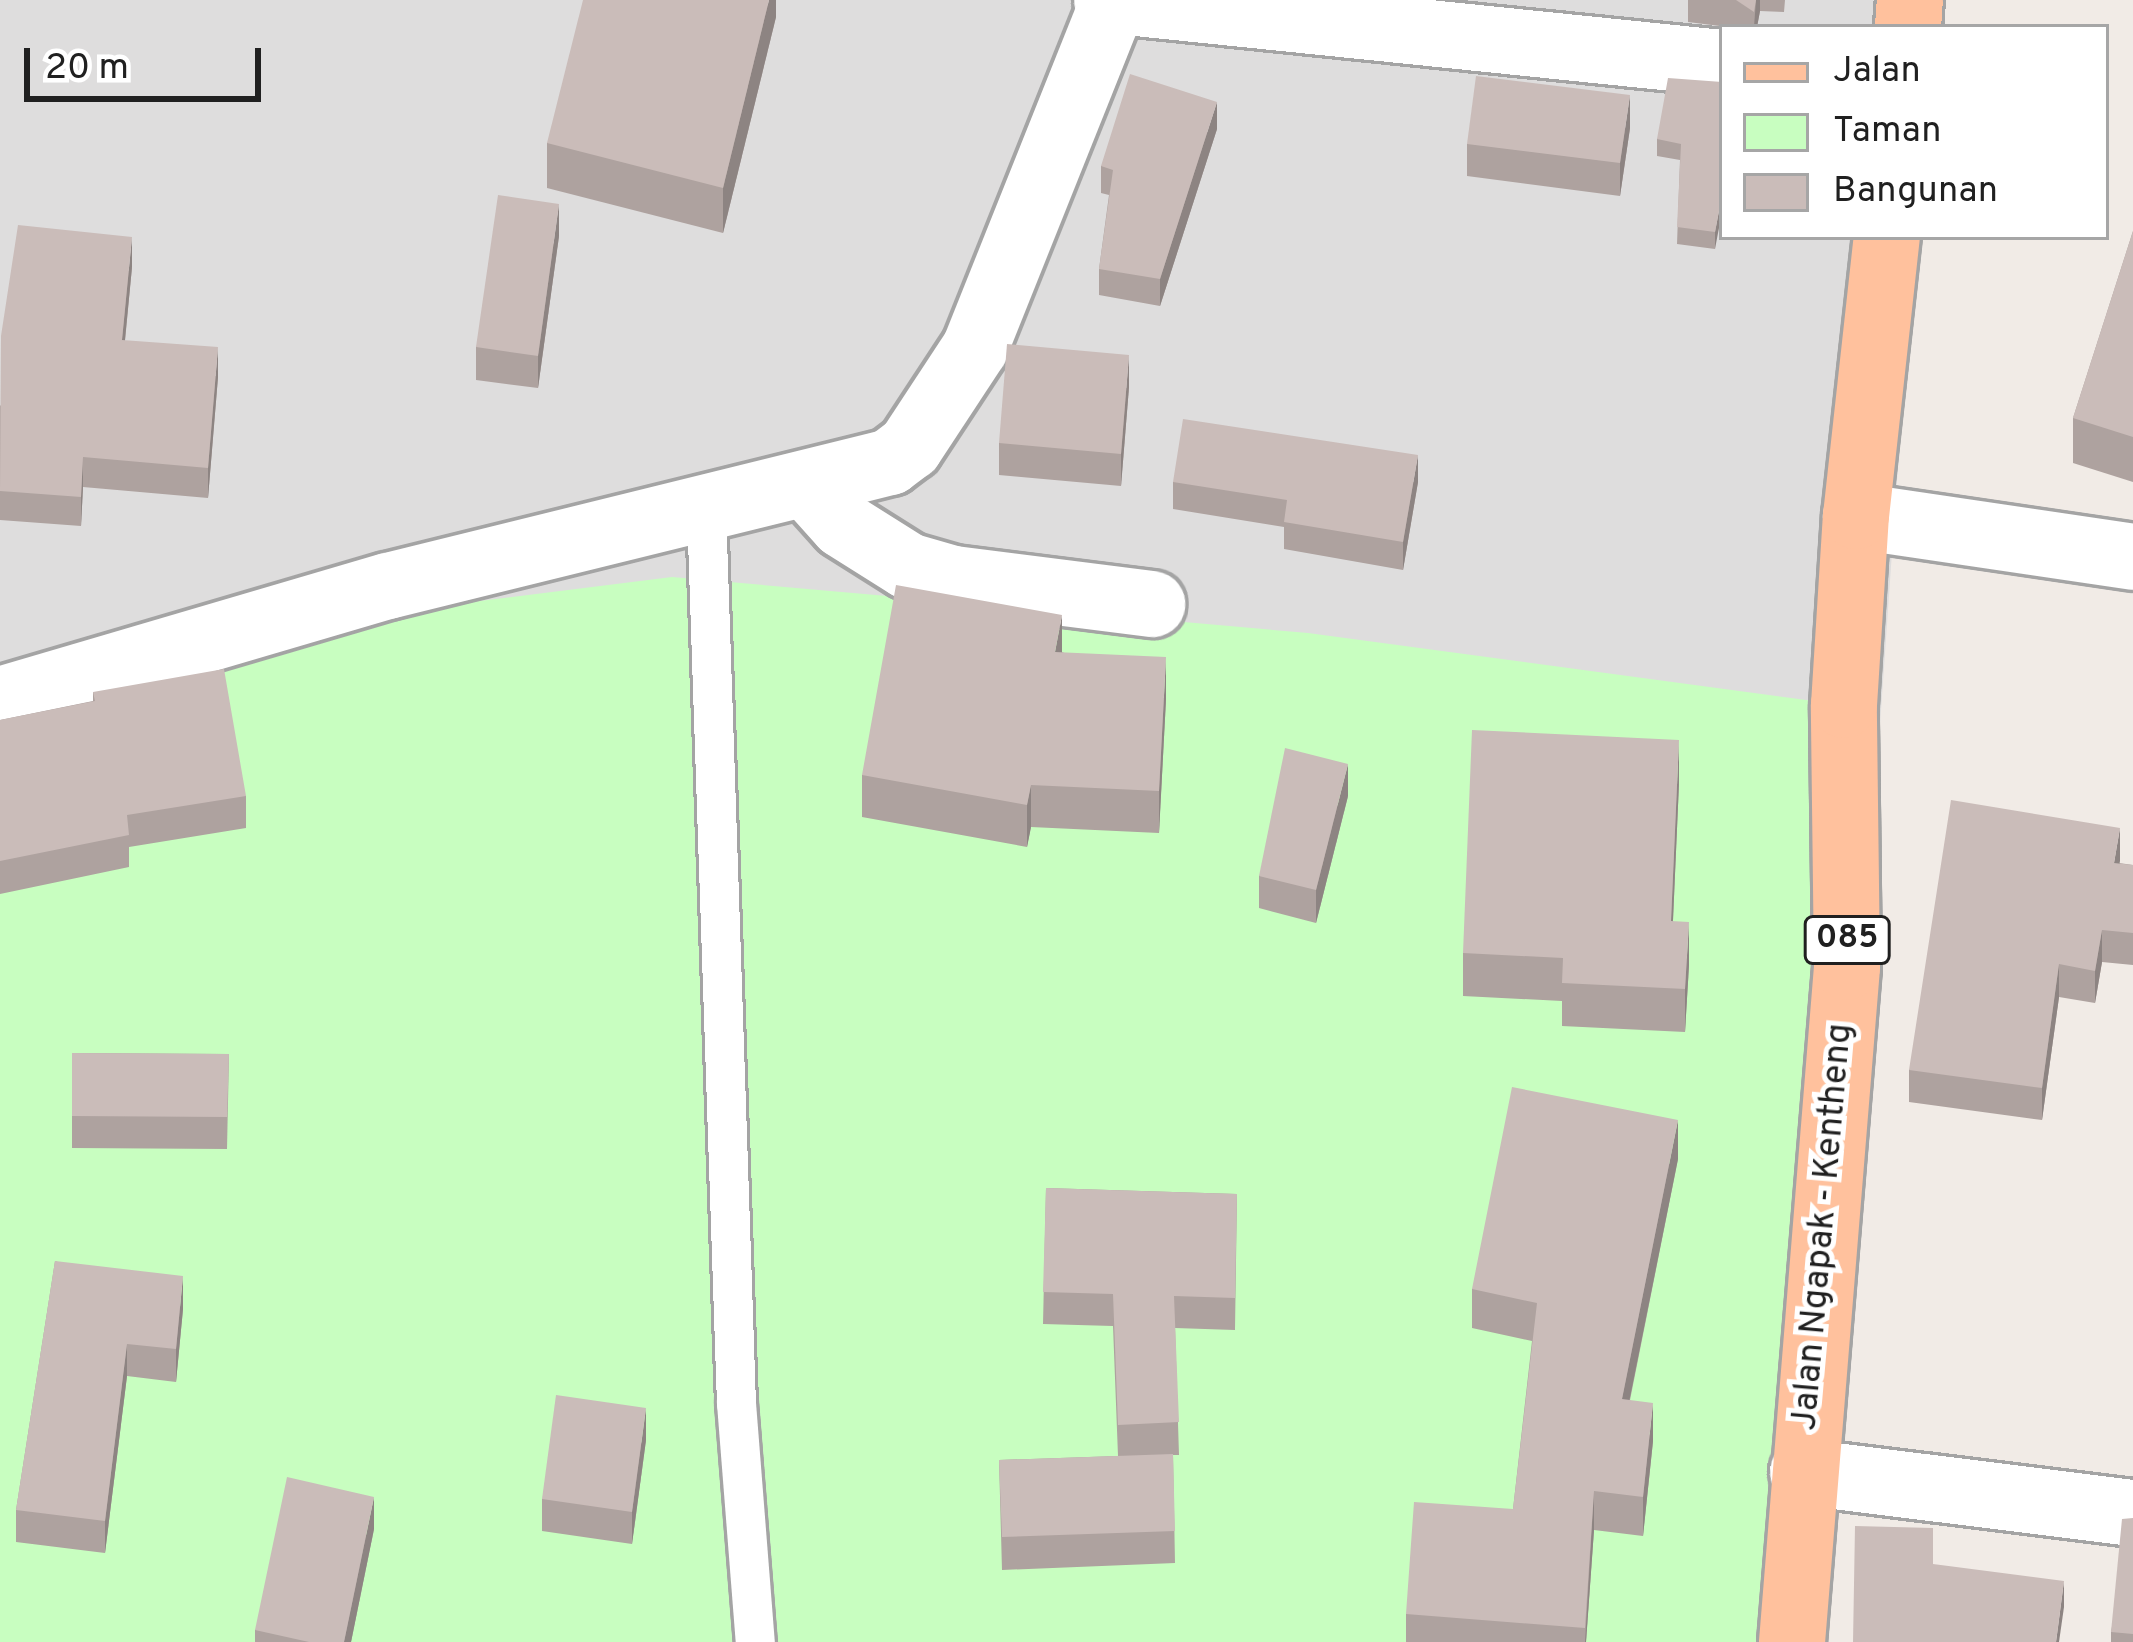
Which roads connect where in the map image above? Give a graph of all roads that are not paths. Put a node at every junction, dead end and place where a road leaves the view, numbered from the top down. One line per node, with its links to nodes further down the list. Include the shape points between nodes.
1 (1112, 0): 2 (street); 4 (street, via 976,348 910,447 890,463)
2 (1719, 63)
3 (1886, 240): 6 (main road, Jalan Ngapak - Kentheng / 085)
4 (808, 486): 5 (street); 8 (street, via 843,525 908,566)
5 (706, 509): 9 (street, via 388,586); 12 (lane, via 736,1403)
6 (1856, 515): 7 (street); 10 (main road, Jalan Ngapak - Kentheng / 085, via 1844,705 1847,967)
7 (2133, 557)
8 (1152, 604)
9 (0, 700)
10 (1803, 1472): 11 (street); 13 (main road, Jalan Ngapak - Kentheng / 085)
11 (2133, 1513)
12 (755, 1642)
13 (1792, 1642)

